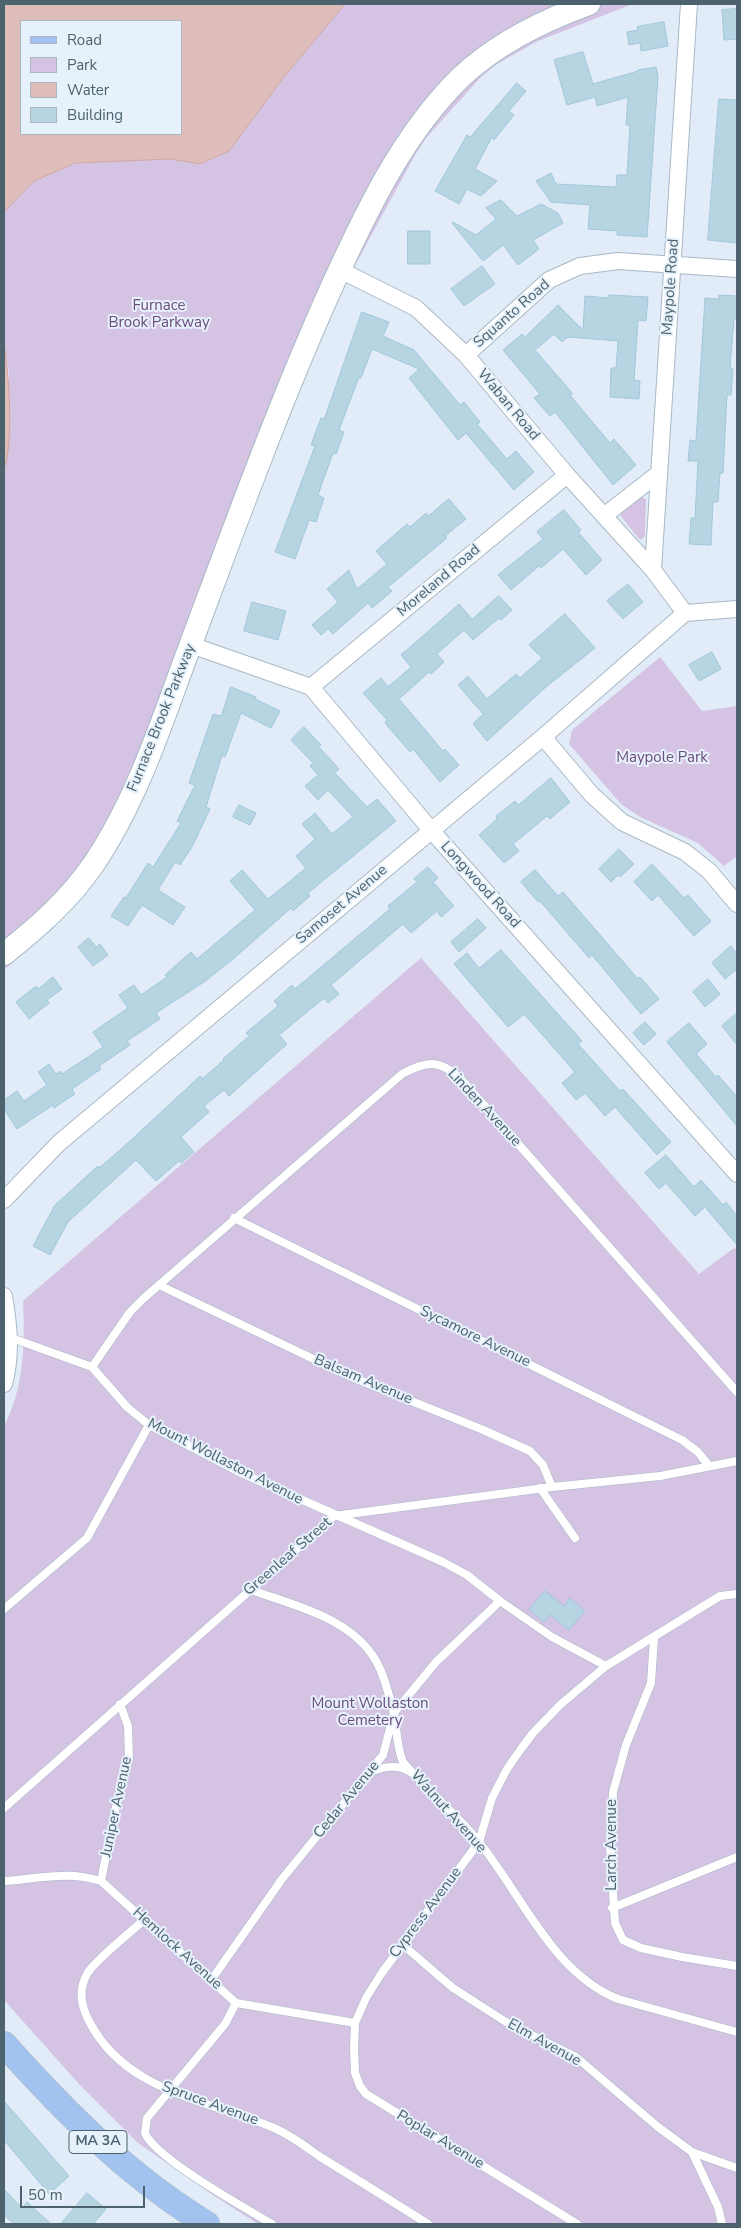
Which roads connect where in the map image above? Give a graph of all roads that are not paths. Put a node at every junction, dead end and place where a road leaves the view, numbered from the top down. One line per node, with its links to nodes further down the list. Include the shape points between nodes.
1 (589, 4): 5 (main road, Furnace Brook Parkway, via 507,41 459,80 403,152)
2 (689, 4): 3 (street, Maypole Road)
3 (672, 266): 4 (street, Squanto Road); 6 (street, Squanto Road, via 618,261 580,266 549,280); 7 (street, Maypole Road)
4 (737, 269)
5 (340, 270): 6 (street, Waban Road, via 416,308); 13 (main road, Furnace Brook Parkway, via 284,394)
6 (466, 355): 8 (street, Waban Road)
7 (659, 473): 9 (street); 10 (street, Maypole Road)
8 (567, 475): 9 (street, Waban Road); 14 (street, Moreland Road)
9 (605, 515): 10 (street, Waban Road)
10 (653, 570): 12 (street)
11 (737, 609): 12 (street)
12 (685, 613): 15 (street, Samoset Avenue)
13 (191, 645): 14 (street); 18 (main road, Furnace Brook Parkway, via 162,722 114,832 68,897)
14 (311, 687): 16 (street, Longwood Road)
15 (542, 737): 16 (street, Samoset Avenue); 17 (street, via 592,795 622,822 685,852 709,871)
16 (431, 830): 19 (street, Longwood Road); 20 (street, Samoset Avenue, via 59,1142)
17 (737, 904)
18 (4, 954)
19 (737, 1174)
20 (4, 1200)
21 (234, 1218): 22 (lane, Linden Avenue); 27 (lane, Linden Avenue, via 402,1074 426,1064 442,1065 460,1078); 30 (lane, Sycamore Avenue, via 682,1440)
22 (159, 1285): 25 (lane, Linden Avenue, via 130,1312); 31 (lane, Balsam Avenue, via 349,1376 482,1428 530,1451 543,1465)
23 (4, 1296): 24 (street)
24 (9, 1337): 25 (lane, Mount Wollaston Avenue); 26 (street, via 8,1371)
25 (92, 1367): 28 (lane, Mount Wollaston Avenue, via 127,1407)
26 (4, 1384)
27 (737, 1392)
28 (149, 1426): 33 (lane, Mount Wollaston Avenue); 38 (lane, via 87,1538)
29 (737, 1462): 30 (lane, Greenleaf Street)
30 (709, 1466): 31 (lane, Greenleaf Street, via 660,1476)
31 (552, 1487): 32 (lane, Greenleaf Street)
32 (540, 1488): 33 (lane, Greenleaf Street); 34 (lane)
33 (334, 1516): 35 (lane, Greenleaf Street); 37 (lane, Mount Wollaston Avenue, via 443,1562 467,1575)
34 (575, 1538)
35 (251, 1590): 41 (lane, Greenleaf Street); 42 (lane, Walnut Avenue, via 342,1626 372,1655 380,1669)
36 (737, 1594): 39 (lane, Cypress Avenue, via 720,1596)
37 (500, 1602): 40 (lane, Mount Wollaston Avenue, via 552,1637); 42 (lane, Cedar Avenue, via 436,1662)
38 (4, 1609)
39 (654, 1638): 40 (lane, Cypress Avenue); 50 (lane, Larch Avenue, via 651,1683 626,1745 613,1792 610,1847)
40 (606, 1666): 46 (lane, Cypress Avenue, via 560,1705 521,1749 492,1798)
41 (120, 1704): 45 (lane, Greenleaf Street); 48 (lane, Juniper Avenue, via 128,1726 129,1759)
42 (394, 1713): 43 (lane, Cedar Avenue, via 383,1755); 44 (lane, Walnut Avenue, via 398,1750)
43 (368, 1773): 44 (lane, via 392,1767); 54 (lane, Cedar Avenue, via 282,1879)
44 (414, 1774): 46 (lane, Walnut Avenue)
45 (4, 1808)
46 (479, 1842): 52 (lane, Cypress Avenue); 57 (lane, Walnut Avenue, via 555,1950 592,1986 618,1999)
47 (737, 1857): 50 (lane)
48 (102, 1880): 49 (lane, via 62,1875); 51 (lane, Hemlock Avenue)
49 (4, 1881)
50 (612, 1908): 53 (lane, Larch Avenue, via 619,1935 634,1946)
51 (144, 1920): 54 (lane, Hemlock Avenue); 59 (lane, Spruce Avenue, via 90,1969 82,1986 81,2002 92,2026 122,2064)
52 (403, 1945): 56 (lane, Cypress Avenue, via 366,1998); 60 (lane, Elm Avenue, via 460,1993 506,2022 576,2056)
53 (737, 1966)
54 (212, 1979): 55 (lane, Hemlock Avenue)
55 (236, 2003): 56 (lane, Hemlock Avenue); 59 (lane, via 224,2024)
56 (355, 2023): 65 (lane, Poplar Avenue, via 355,2073 366,2094)
57 (737, 2032)
58 (4, 2044): 62 (main road, MA 3A, via 52,2098 110,2153 146,2183)
59 (168, 2091): 63 (lane, via 147,2118 146,2137 168,2158); 64 (lane, Spruce Avenue, via 276,2128)
60 (692, 2152): 61 (lane, Elm Avenue); 66 (lane, via 718,2207)
61 (737, 2168)
62 (207, 2224)
63 (272, 2224)
64 (428, 2224)
65 (576, 2224)
66 (722, 2224)

